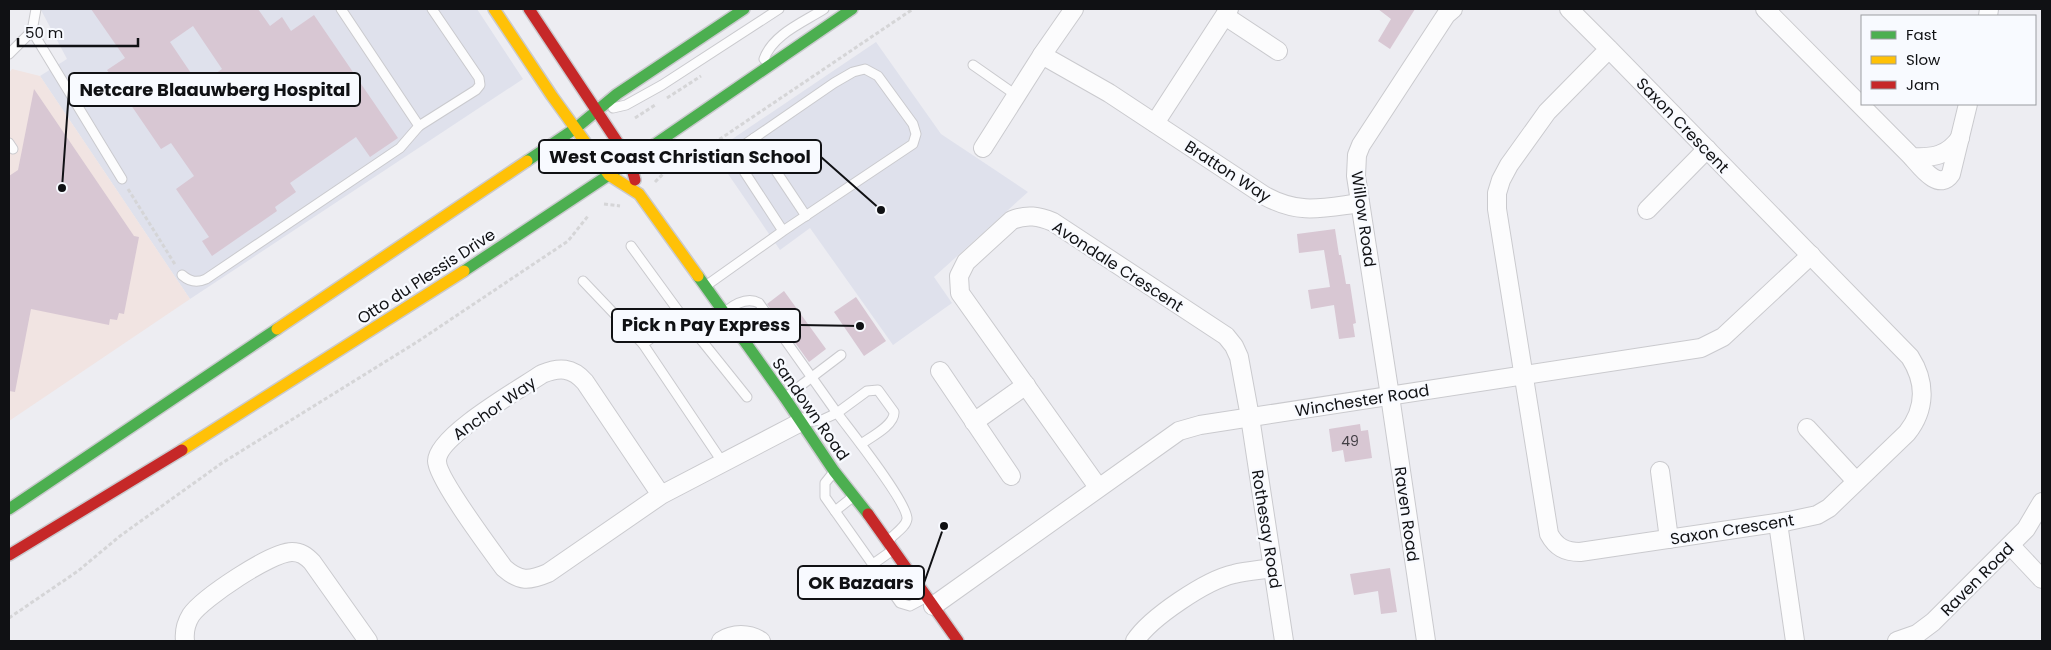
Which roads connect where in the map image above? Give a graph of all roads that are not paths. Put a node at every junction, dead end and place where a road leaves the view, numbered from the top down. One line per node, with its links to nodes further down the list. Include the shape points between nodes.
1 (36, 9): 15 (lane)
2 (341, 9): 26 (lane)
3 (432, 9): 26 (lane, via 479,78 480,85)
4 (494, 9): 27 (main road, Sandown Road)
5 (529, 9): 24 (main road, Sandown Road)
6 (744, 9): 24 (main road, via 617,94)
7 (779, 9): 24 (lane, via 655,89 626,105)
8 (824, 9): 21 (lane, via 778,39 769,49)
9 (852, 9): 21 (main road, Otto du Plessis Drive)
10 (1074, 9): 19 (street)
11 (1569, 9): 16 (street, Saxon Crescent)
12 (1765, 9): 32 (street)
13 (1445, 11): 37 (street, Willow Road, via 1361,145 1356,165)
14 (1227, 12): 17 (street); 25 (street)
15 (32, 31): 18 (lane); 35 (lane)
16 (1609, 49): 31 (street, Saxon Crescent); 51 (street, Saxon Crescent, via 1547,112 1509,165 1497,193)
17 (1278, 51)
18 (9, 54)
19 (1042, 55): 22 (street); 25 (street, Bratton Way)
20 (972, 65): 22 (lane)
21 (760, 73): 33 (main road, Otto du Plessis Drive)
22 (1016, 95): 30 (street)
23 (1968, 105): 29 (street)
24 (598, 112): 27 (main road); 33 (main road, Sandown Road)
25 (1155, 123): 37 (street, Bratton Way, via 1282,205 1314,209)
26 (419, 126): 43 (lane, via 400,148 206,279 190,281)
27 (576, 128): 34 (main road, Sandown Road); 72 (main road)
28 (754, 138): 39 (lane); 39 (lane, via 834,83 861,70 869,70 878,76 914,124 913,144); 40 (lane, via 739,149 736,157)
29 (1960, 138): 32 (street, via 1940,155); 32 (street, via 1951,174 1946,180 1932,178)
30 (983, 148)
31 (1707, 150): 38 (street); 42 (street, Saxon Crescent)
32 (1912, 158)
33 (630, 161): 34 (main road, Otto du Plessis Drive); 36 (main road, Sandown Road)
34 (609, 175): 36 (main road, Sandown Road); 78 (main road, Otto du Plessis Drive, via 304,375)
35 (122, 179)
36 (639, 194): 45 (main road, Sandown Road)
37 (1360, 203): 54 (street, Willow Road)
38 (1647, 210)
39 (806, 216): 40 (lane)
40 (783, 231): 45 (lane)
41 (631, 246): 47 (lane)
42 (1810, 255): 51 (street, Winchester Road, via 1723,337 1709,345); 67 (street, Saxon Crescent, via 1910,357 1922,383 1918,413 1910,429)
43 (182, 275)
44 (583, 281): 48 (lane)
45 (705, 286): 46 (main road, Sandown Road)
46 (724, 312): 52 (lane, via 744,302 757,302); 56 (main road, Sandown Road)
47 (682, 316): 48 (lane); 55 (lane)
48 (643, 344): 63 (lane)
49 (841, 355): 52 (lane)
50 (940, 372): 60 (street)
51 (1523, 374): 54 (street, Winchester Road); 75 (street, Saxon Crescent, via 1552,541 1572,552)
52 (811, 377): 56 (lane); 57 (lane)
53 (1026, 385): 58 (street, Avondale Crescent, via 962,298 959,282 966,262 1020,216 1042,217 1053,222 1226,336 1238,357); 60 (street); 68 (street, Avondale Crescent)
54 (1390, 396): 58 (street, Winchester Road); 83 (street, Raven Road)
55 (747, 397)
56 (785, 398): 59 (main road, Sandown Road)
57 (836, 413): 59 (lane, via 822,420); 62 (lane); 62 (lane, via 867,391 878,390 894,415 891,421)
58 (1250, 417): 68 (street, Winchester Road, via 1179,431); 80 (street, Rothesay Road)
59 (801, 422): 63 (street, Anchor Way); 64 (main road, Sandown Road)
60 (974, 422): 66 (street)
61 (1807, 428): 67 (street)
62 (861, 444): 76 (lane, via 906,516 905,524)
63 (723, 463): 69 (street, Anchor Way)
64 (834, 471): 70 (main road, Sandown Road); 73 (lane, via 824,487 825,497)
65 (1660, 471): 75 (street)
66 (1011, 476)
67 (1856, 481): 74 (street, Saxon Crescent, via 1823,512)
68 (1098, 488): 82 (street, Winchester Road)
69 (662, 495): 69 (street, Anchor Way, via 548,573 537,578 520,579 504,568 444,481 437,460 441,448 461,428 542,374 556,369 568,370 585,382)
70 (854, 496): 73 (lane); 76 (main road, Sandown Road)
71 (2042, 502): 77 (street, Raven Road, via 2026,529)
72 (9, 508)
73 (835, 511): 79 (lane)
74 (1778, 523): 75 (street, Saxon Crescent); 91 (street)
75 (1670, 539)
76 (890, 545): 79 (lane); 82 (main road, Sandown Road)
77 (2010, 546): 81 (street); 92 (street, Raven Road, via 1925,628)
78 (9, 554)
79 (873, 564): 82 (lane, via 903,606)
80 (1273, 568): 89 (street, via 1234,574 1202,586 1145,628); 90 (street, Rothesay Road)
81 (2042, 579)
82 (930, 602): 88 (main road, Sandown Road)
83 (1429, 638)
84 (185, 641): 85 (street, via 190,616 203,603 255,566 274,556 293,552 312,562)
85 (368, 641)
86 (720, 641): 87 (street, via 747,635)
87 (761, 641)
88 (958, 641)
89 (1135, 641)
90 (1284, 641)
91 (1795, 641)
92 (1897, 641)

